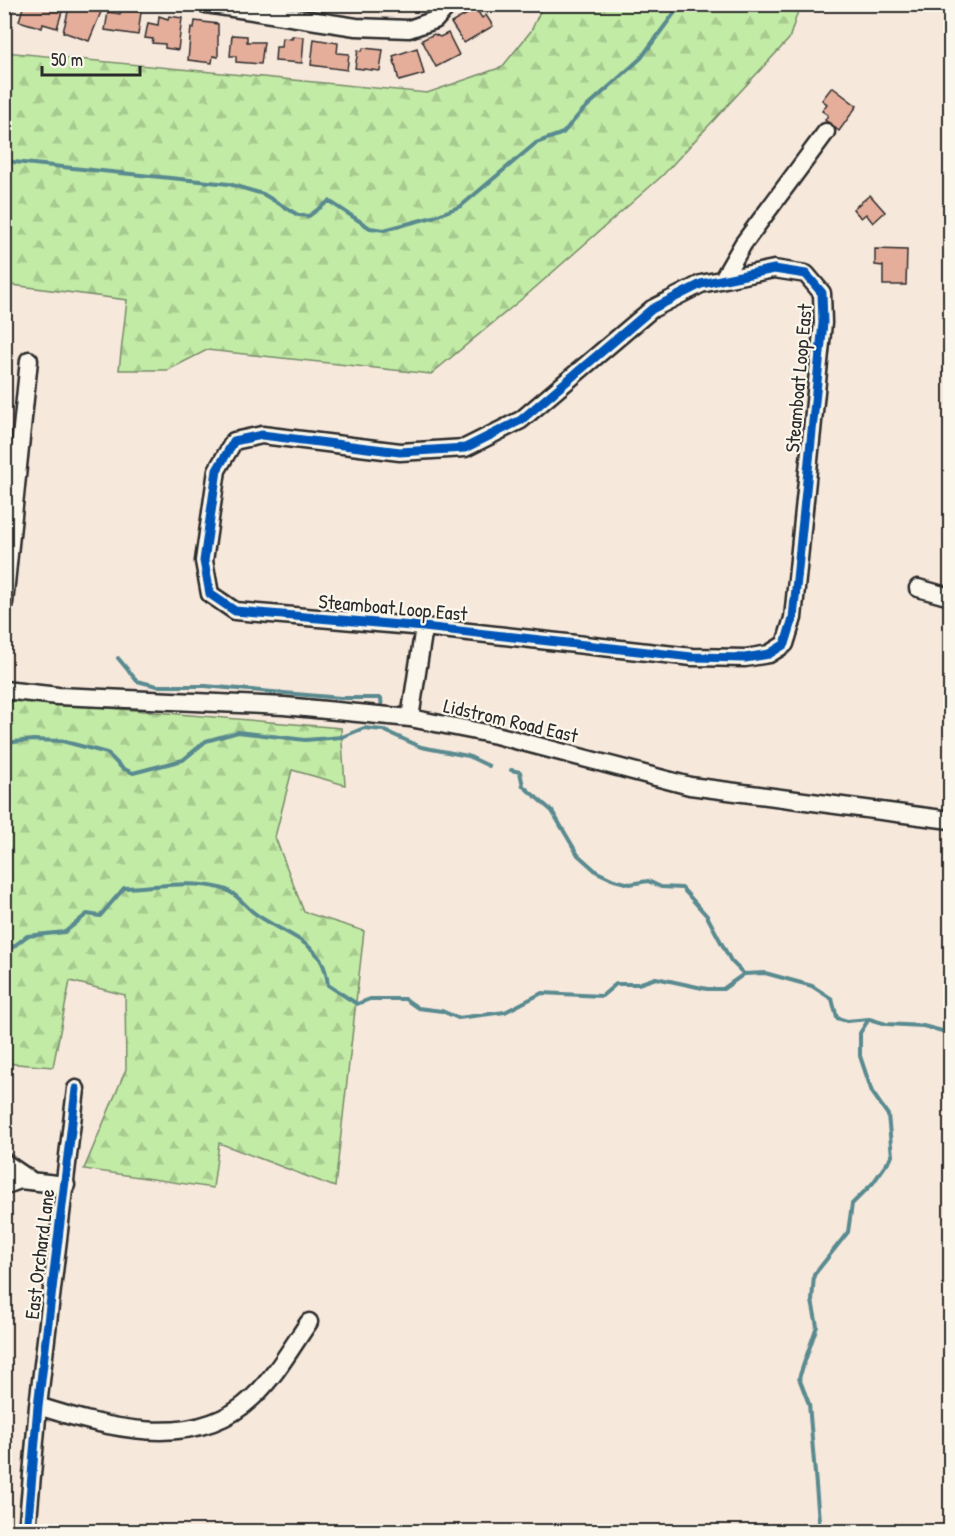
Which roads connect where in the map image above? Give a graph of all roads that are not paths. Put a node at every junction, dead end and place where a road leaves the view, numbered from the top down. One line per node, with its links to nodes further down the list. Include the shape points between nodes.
1 (206, 4): 2 (street, via 356,27 409,28 435,20)
2 (449, 4)
3 (826, 132): 4 (street, via 742,244)
4 (724, 277): 11 (street, Steamboat Loop East, via 774,269 806,274 822,294 823,323 794,606 785,644 769,654 745,658 692,657); 11 (street, Steamboat Loop East, via 652,309 521,420 465,448 400,452 262,435 234,441 217,470 204,561 210,594 235,611)
5 (29, 360): 6 (street)
6 (10, 474): 9 (street)
7 (918, 588): 8 (street)
8 (951, 597)
9 (5, 598): 10 (street)
10 (4, 603)
11 (424, 627): 13 (street)
12 (4, 690): 13 (street, Lidstrom Road East, via 284,706)
13 (410, 718): 14 (street, Lidstrom Road East, via 496,735 690,786)
14 (951, 820)
15 (76, 1089): 18 (street, East Orchard Lane)
16 (4, 1162): 17 (street)
17 (32, 1181): 18 (street); 19 (street, via 20,1180)
18 (66, 1185): 21 (street, East Orchard Lane)
19 (4, 1186)
20 (309, 1322): 21 (street, via 272,1377 250,1400 219,1420 179,1430 130,1429 91,1423)
21 (38, 1406): 22 (street, East Orchard Lane)
22 (27, 1532)

